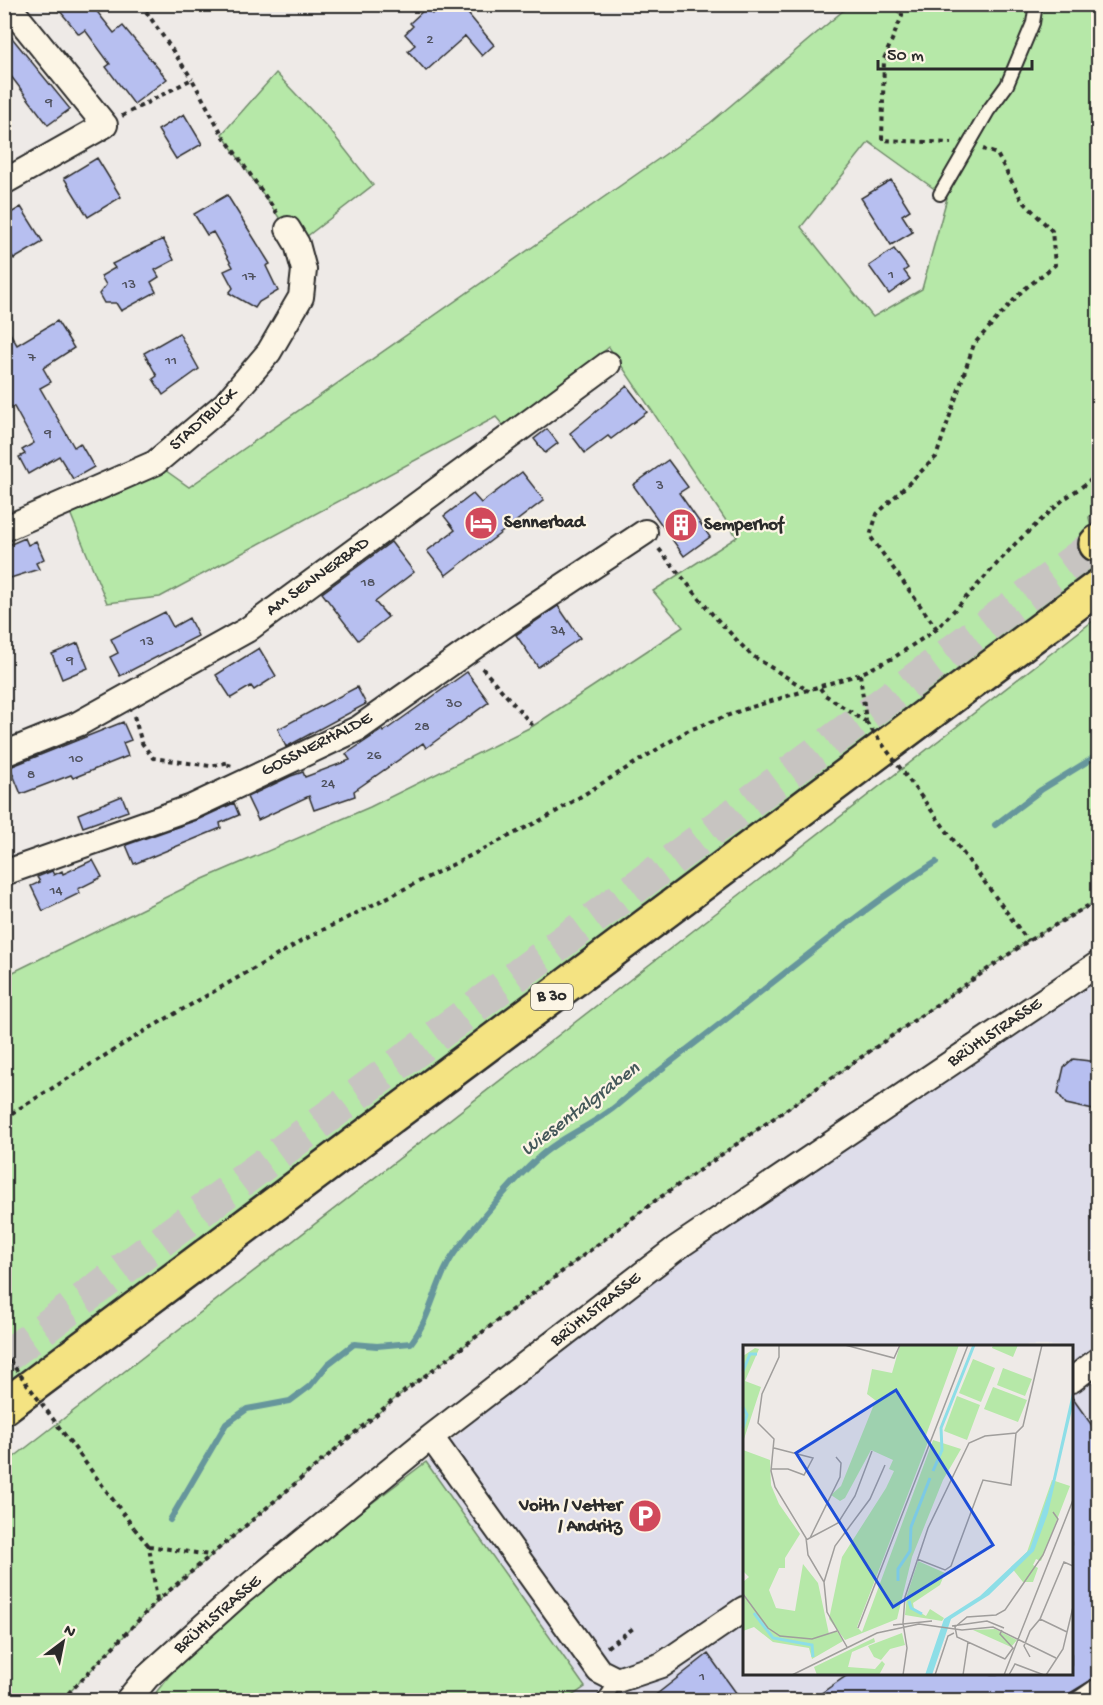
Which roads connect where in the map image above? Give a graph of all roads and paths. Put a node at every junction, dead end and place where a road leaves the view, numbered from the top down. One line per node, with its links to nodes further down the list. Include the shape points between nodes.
1 (7, 4): 6 (street)
2 (141, 4): 5 (path)
3 (902, 4): 7 (path, via 902,16 884,59 882,140)
4 (1036, 4): 7 (lane, via 1033,22 1007,85)
5 (192, 79): 6 (path); 10 (path, via 222,134)
6 (105, 125): 8 (street)
7 (969, 144): 9 (lane); 16 (path, via 997,154 1021,199 1053,231 1055,265 1022,291 974,344 936,457 877,514 870,536)
8 (4, 182)
9 (940, 194)
10 (288, 229): 13 (street, STADTBLICK, via 304,270 301,297 269,352 225,404 155,463)
11 (608, 364): 21 (street, AM SENNERBAD, via 247,630)
12 (1098, 475): 16 (path, via 1063,500 1016,543)
13 (4, 529)
14 (638, 537): 17 (street, GOSSNERHALDE); 20 (path, via 751,655)
15 (1098, 587): 36 (highway, B 30)
16 (938, 629): 18 (path)
17 (467, 652): 23 (path); 26 (street, GOSSNERHALDE, via 359,728 192,807)
18 (860, 674): 19 (path); 22 (path)
19 (820, 688): 20 (path); 22 (path)
20 (809, 691): 32 (path, via 742,710 687,732 549,816 309,937 143,1032)
21 (125, 698): 24 (street, AM SENNERBAD, via 78,724); 25 (path, via 131,705 142,743 153,758 210,766 230,762)
22 (866, 722): 29 (path, bridge)
23 (533, 726)
24 (4, 754)
25 (225, 772)
26 (4, 873)
27 (1098, 900): 29 (path)
28 (4, 934): 31 (path, via 10,956)
29 (1028, 941): 39 (path, via 655,1201 397,1397)
30 (1098, 964): 37 (street, BRÜHLSTRASSE, via 675,1249)
31 (4, 972)
32 (4, 1118)
33 (4, 1353): 38 (path, bridge)
34 (1098, 1360): 35 (street)
35 (1073, 1379)
36 (4, 1407)
37 (431, 1437): 43 (street); 47 (street, BRÜHLSTRASSE, via 239,1594 147,1677)
38 (149, 1546): 39 (path); 40 (path)
39 (210, 1555): 40 (path)
40 (158, 1601): 46 (path)
41 (743, 1610): 44 (street, via 662,1665)
42 (635, 1627): 43 (path)
43 (591, 1661): 44 (street, via 599,1671)
44 (617, 1680): 48 (lane)
45 (1098, 1684): 49 (lane)
46 (62, 1701)
47 (128, 1701)
48 (604, 1701)
49 (1075, 1701)

